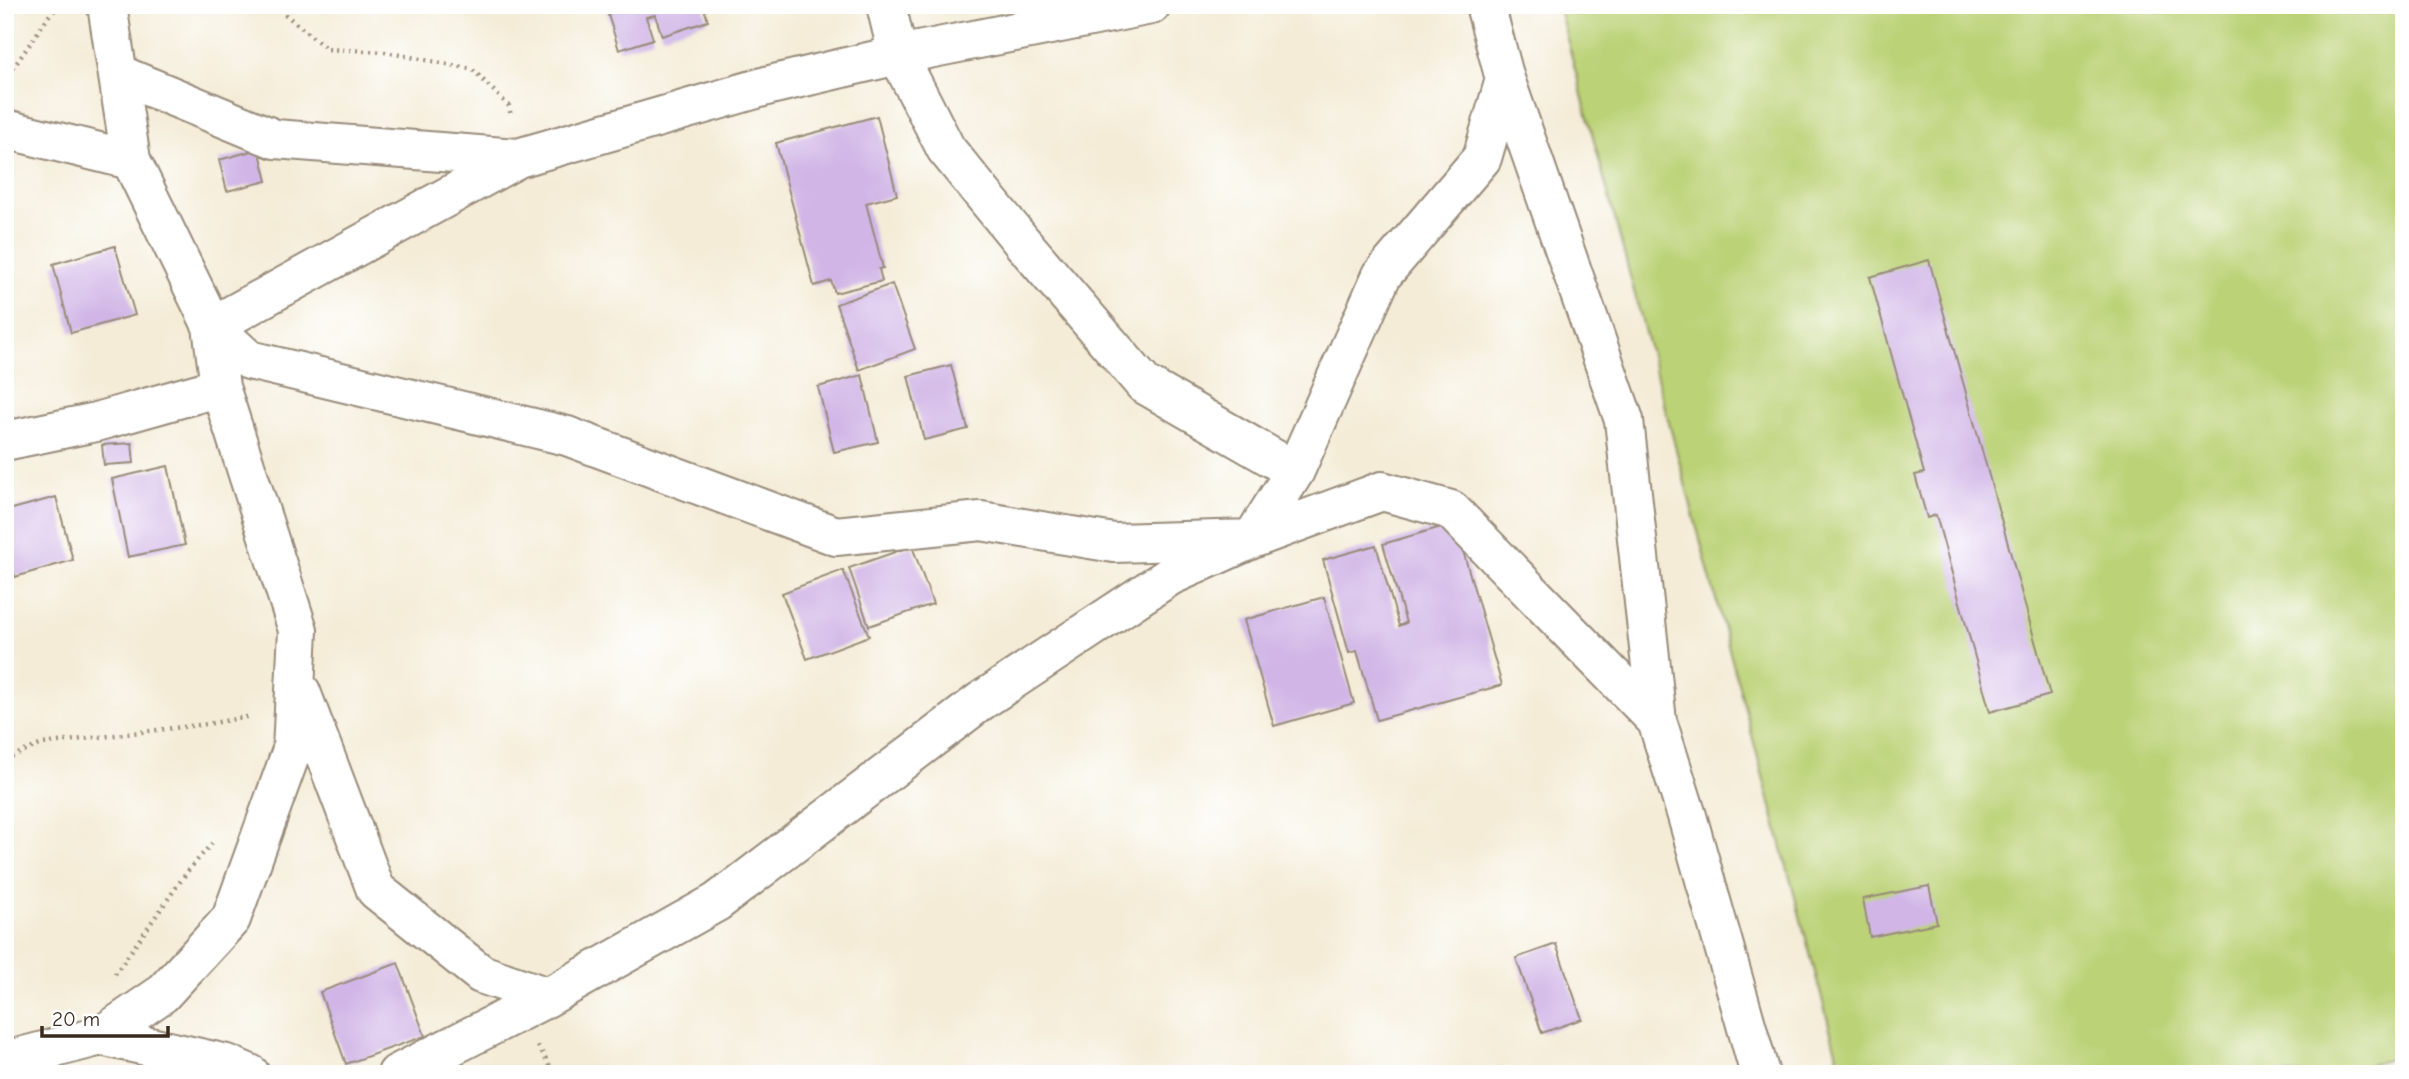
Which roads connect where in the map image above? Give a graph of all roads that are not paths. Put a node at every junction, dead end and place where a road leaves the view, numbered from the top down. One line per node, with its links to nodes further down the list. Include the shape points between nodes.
1 (107, 5): 6 (street)
2 (886, 5): 5 (street)
3 (1151, 5): 5 (street)
4 (1485, 5): 7 (street)
5 (898, 55): 9 (street, via 769,85); 14 (street, via 946,149 1144,384)
6 (118, 74): 9 (street, via 275,139); 10 (street)
7 (1505, 79): 14 (street, via 1482,158 1382,275); 17 (street, via 1624,420)
8 (5, 129): 10 (street)
9 (518, 158): 11 (street)
10 (131, 160): 11 (street)
11 (212, 326): 12 (street); 15 (street, via 249,360 567,436 836,536 981,521 1114,543)
12 (220, 387): 13 (street, via 96,422); 16 (street, via 298,631)
13 (5, 441)
14 (1295, 471): 15 (street)
15 (1252, 539): 17 (street, via 1382,491 1451,510); 18 (street, via 1170,576 981,701 717,902)
16 (295, 693): 18 (street, via 376,890 481,974); 19 (street, via 292,750 231,919 162,994)
17 (1657, 721): 24 (street)
18 (548, 997): 21 (street)
19 (102, 1036): 20 (street); 22 (street, via 227,1063)
20 (5, 1061)
21 (436, 1065): 23 (street)
22 (250, 1074)
23 (397, 1074)
24 (1760, 1074)

